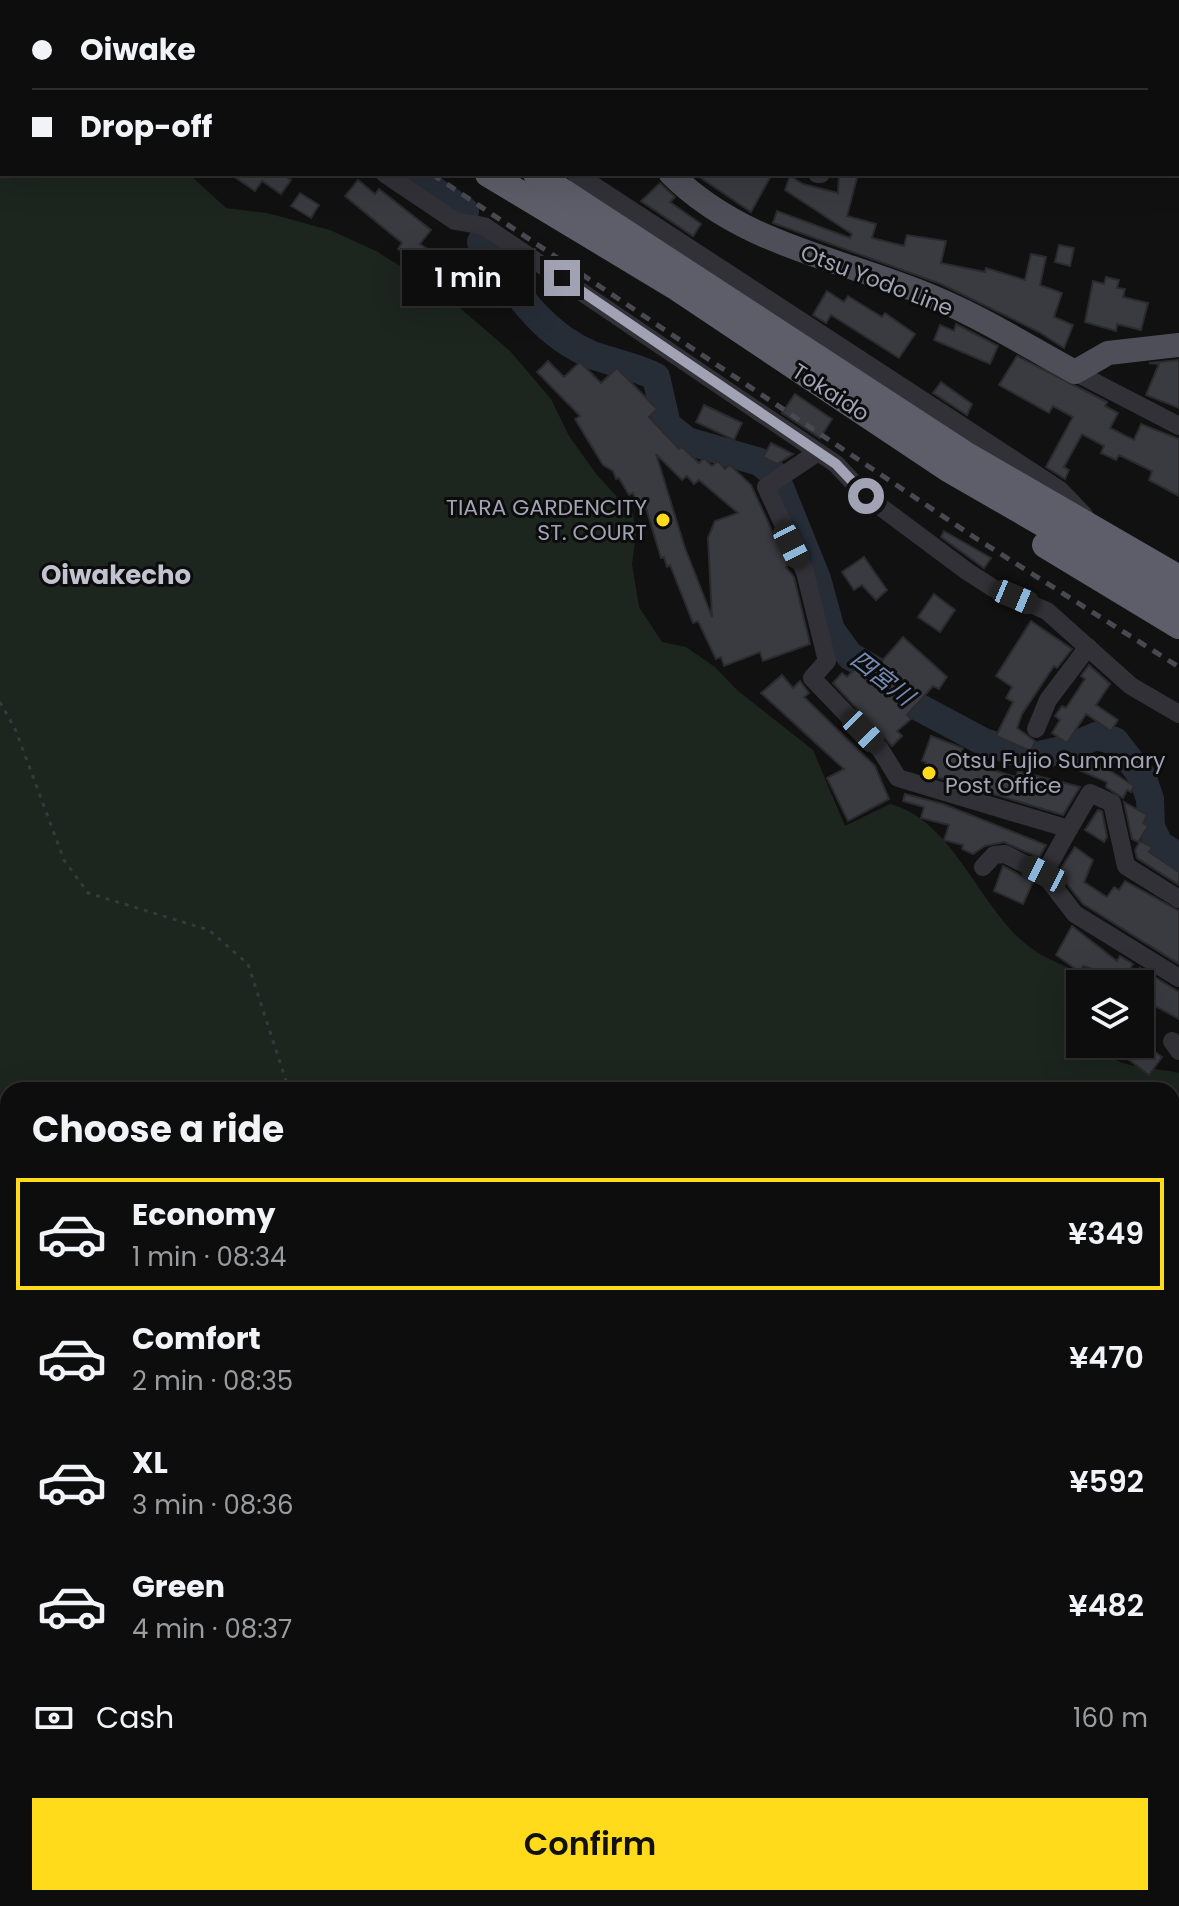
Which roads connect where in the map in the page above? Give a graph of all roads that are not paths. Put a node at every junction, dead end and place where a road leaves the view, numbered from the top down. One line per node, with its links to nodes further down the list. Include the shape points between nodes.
1 (388, 176): 9 (street, via 455,221 484,226)
2 (491, 176): 10 (highway, Tokaido, via 674,286)
3 (539, 176): 11 (highway, Tokaido, via 879,399)
4 (579, 176): 11 (street, via 1060,490)
5 (673, 176): 7 (main road, Otsu Yodo Line, via 714,212 799,251 938,299)
6 (1179, 345): 7 (main road, via 1108,353)
7 (1075, 372): 8 (street)
8 (1179, 426)
9 (818, 452): 15 (street, via 866,496 968,572 1047,611); 18 (street, via 766,487 805,572 827,661 812,678 880,749 898,778)
10 (948, 469): 13 (highway, Tokaido); 14 (highway, via 1070,562)
11 (1106, 538): 12 (highway, Tokaido)
12 (1179, 578)
13 (1179, 602)
14 (1179, 626)
15 (1088, 647): 16 (street, via 1131,686); 17 (street, via 1048,700)
16 (1179, 714)
17 (1036, 729)
18 (1069, 829): 20 (street); 21 (street, via 1090,793 1112,803 1126,866)
19 (983, 867): 20 (street, via 994,855 1005,854)
20 (1044, 874): 22 (street, via 1075,914)
21 (1179, 899)
22 (1179, 978)

